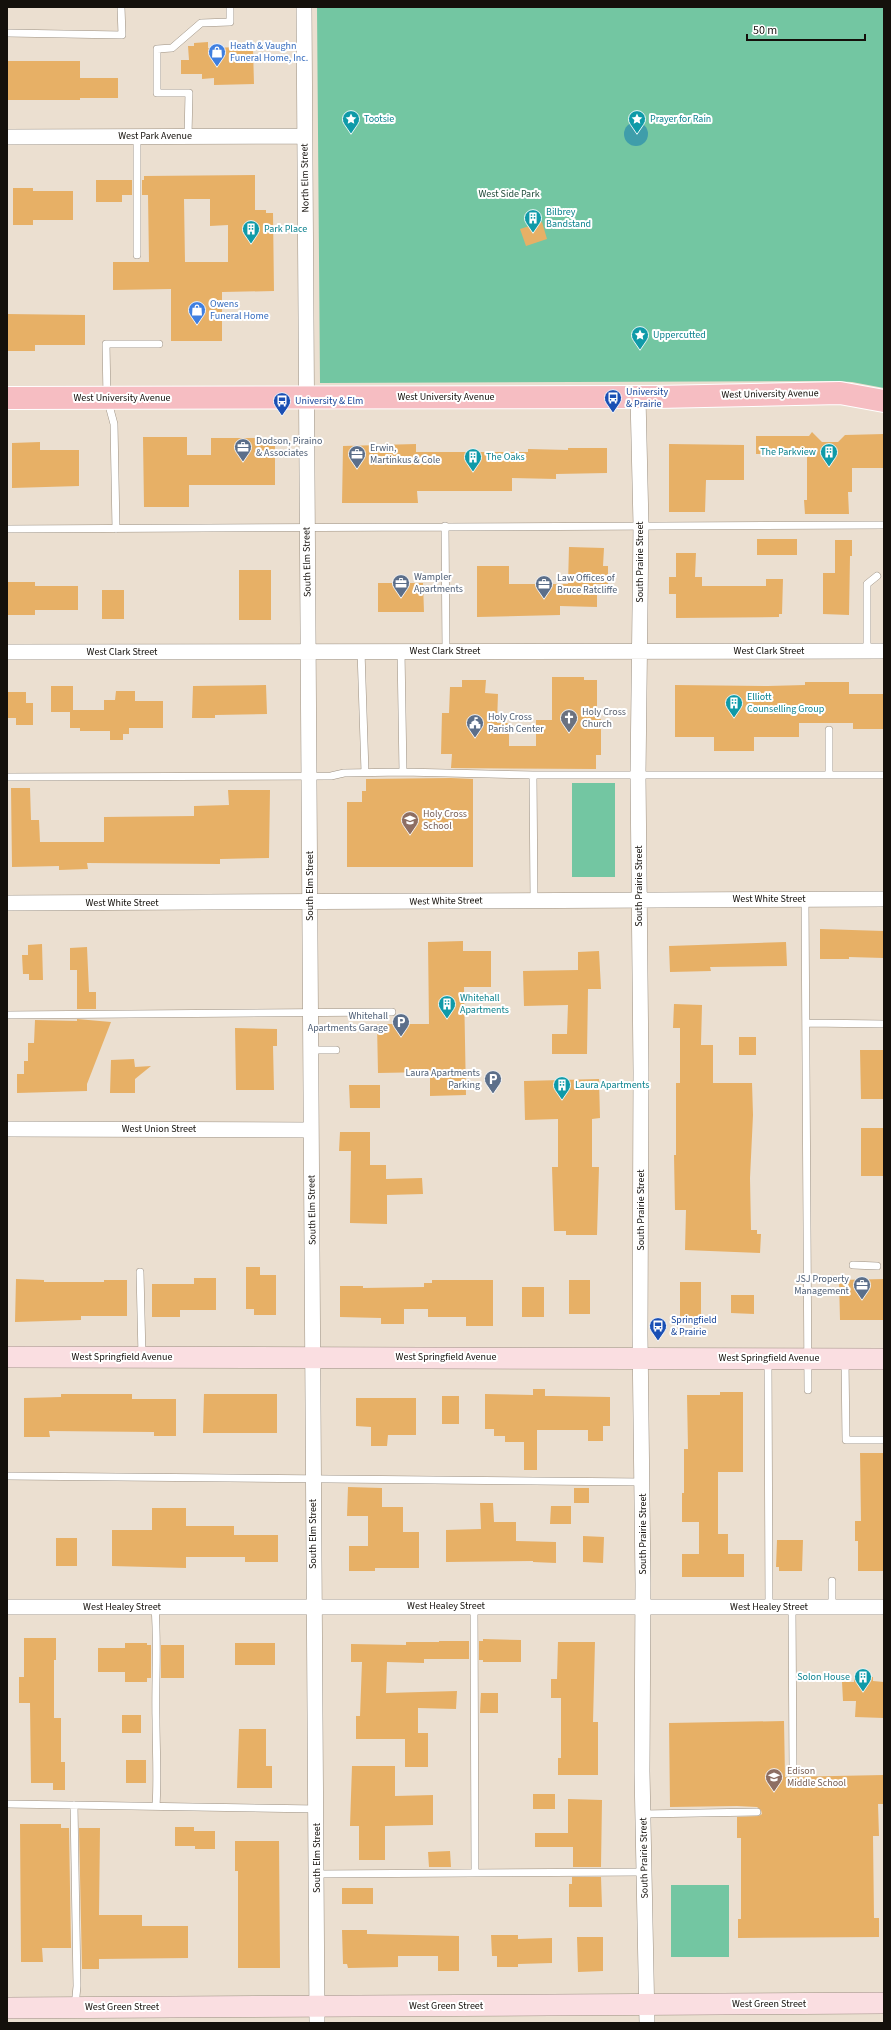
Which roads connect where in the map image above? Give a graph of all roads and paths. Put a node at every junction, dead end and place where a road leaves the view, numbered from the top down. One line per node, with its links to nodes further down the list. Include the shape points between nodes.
1 (121, 7): 4 (lane, via 122,35)
2 (230, 7): 6 (lane, via 230,22 200,23 172,48 157,49 157,93 190,93)
3 (304, 7): 7 (street, North Elm Street)
4 (7, 33)
5 (137, 136): 6 (street, West Park Avenue); 8 (street, West Park Avenue); 9 (lane)
6 (188, 136): 7 (street, West Park Avenue)
7 (304, 136): 11 (street, North Elm Street)
8 (7, 137)
9 (137, 256)
10 (159, 344): 14 (lane, via 106,344)
11 (306, 397): 12 (main road, West University Avenue); 14 (main road, West University Avenue); 19 (street, South Elm Street)
12 (638, 397): 15 (main road, West University Avenue, via 840,393); 16 (street, South Prairie Street)
13 (7, 398): 14 (main road, West University Avenue)
14 (107, 398): 21 (lane, via 114,424)
15 (884, 401)
16 (641, 525): 17 (lane); 18 (lane); 30 (street, South Prairie Street)
17 (884, 525)
18 (445, 526): 19 (lane); 26 (lane)
19 (307, 528): 21 (lane); 23 (street, South Elm Street)
20 (7, 529): 21 (lane)
21 (116, 529)
22 (877, 576): 27 (lane, via 867,584)
23 (308, 651): 24 (street, West Clark Street); 29 (street, West Clark Street); 38 (street, South Elm Street)
24 (361, 651): 25 (street, West Clark Street); 32 (lane)
25 (401, 651): 26 (street, West Clark Street); 33 (lane)
26 (446, 651): 30 (street, West Clark Street)
27 (867, 651): 28 (street, West Clark Street); 30 (street, West Clark Street)
28 (884, 651)
29 (7, 652)
30 (640, 652): 36 (street, South Prairie Street)
31 (829, 730): 37 (lane)
32 (365, 772): 33 (lane); 38 (lane)
33 (403, 772): 35 (lane)
34 (884, 774): 37 (lane)
35 (533, 775): 36 (lane); 42 (lane)
36 (638, 775): 37 (lane); 43 (street, South Prairie Street)
37 (829, 775)
38 (310, 776): 39 (lane); 44 (street, South Elm Street)
39 (7, 778)
40 (805, 899): 41 (street, West White Street); 43 (street, West White Street); 49 (lane)
41 (884, 899)
42 (534, 900): 43 (street, West White Street); 44 (street, West White Street)
43 (640, 900): 61 (street, South Prairie Street)
44 (310, 902): 45 (street, West White Street); 47 (street, South Elm Street)
45 (7, 903)
46 (392, 1012): 47 (lane)
47 (311, 1013): 48 (lane); 51 (street, South Elm Street)
48 (7, 1015)
49 (807, 1023): 50 (lane); 63 (lane)
50 (884, 1024)
51 (311, 1050): 52 (lane); 54 (street, South Elm Street)
52 (336, 1050)
53 (7, 1129): 54 (street, West Union Street)
54 (311, 1130): 60 (street, South Elm Street)
55 (853, 1265): 56 (lane)
56 (877, 1266)
57 (140, 1272): 59 (lane)
58 (7, 1357): 59 (main road, West Springfield Avenue)
59 (142, 1357): 60 (main road, West Springfield Avenue)
60 (313, 1357): 61 (main road, West Springfield Avenue); 69 (street, South Elm Street)
61 (641, 1358): 62 (main road, West Springfield Avenue); 70 (street, South Prairie Street)
62 (768, 1358): 63 (main road, West Springfield Avenue); 77 (lane)
63 (807, 1358): 64 (main road, West Springfield Avenue); 66 (lane)
64 (845, 1358): 65 (main road, West Springfield Avenue); 67 (lane, via 846,1440)
65 (884, 1358)
66 (808, 1390)
67 (884, 1440)
68 (7, 1476): 69 (lane)
69 (313, 1478): 70 (lane); 75 (street, South Elm Street)
70 (643, 1482): 76 (street, South Prairie Street)
71 (832, 1581): 79 (lane)
72 (474, 1606): 75 (street, West Healey Street); 76 (street, West Healey Street); 89 (lane)
73 (7, 1607): 74 (street, West Healey Street)
74 (155, 1607): 75 (street, West Healey Street); 84 (lane, via 158,1782)
75 (314, 1607): 85 (street, South Elm Street)
76 (643, 1607): 77 (street, West Healey Street); 87 (street, South Prairie Street)
77 (769, 1607): 78 (street, West Healey Street)
78 (792, 1607): 79 (street, West Healey Street); 81 (lane)
79 (832, 1607): 80 (street, West Healey Street)
80 (884, 1607)
81 (793, 1769)
82 (7, 1804): 83 (lane)
83 (74, 1805): 84 (lane); 92 (lane, via 77,1986)
84 (156, 1806): 85 (lane)
85 (316, 1809): 90 (street, South Elm Street)
86 (757, 1812): 87 (lane)
87 (643, 1814): 88 (street, South Prairie Street)
88 (644, 1872): 89 (lane); 95 (street, South Prairie Street)
89 (475, 1873): 90 (lane)
90 (317, 1874): 94 (street, South Elm Street)
91 (884, 2004): 95 (main road, West Green Street)
92 (75, 2007): 93 (main road, West Green Street); 94 (main road, West Green Street)
93 (7, 2008)
94 (317, 2014): 95 (main road, West Green Street)
95 (647, 2014)

